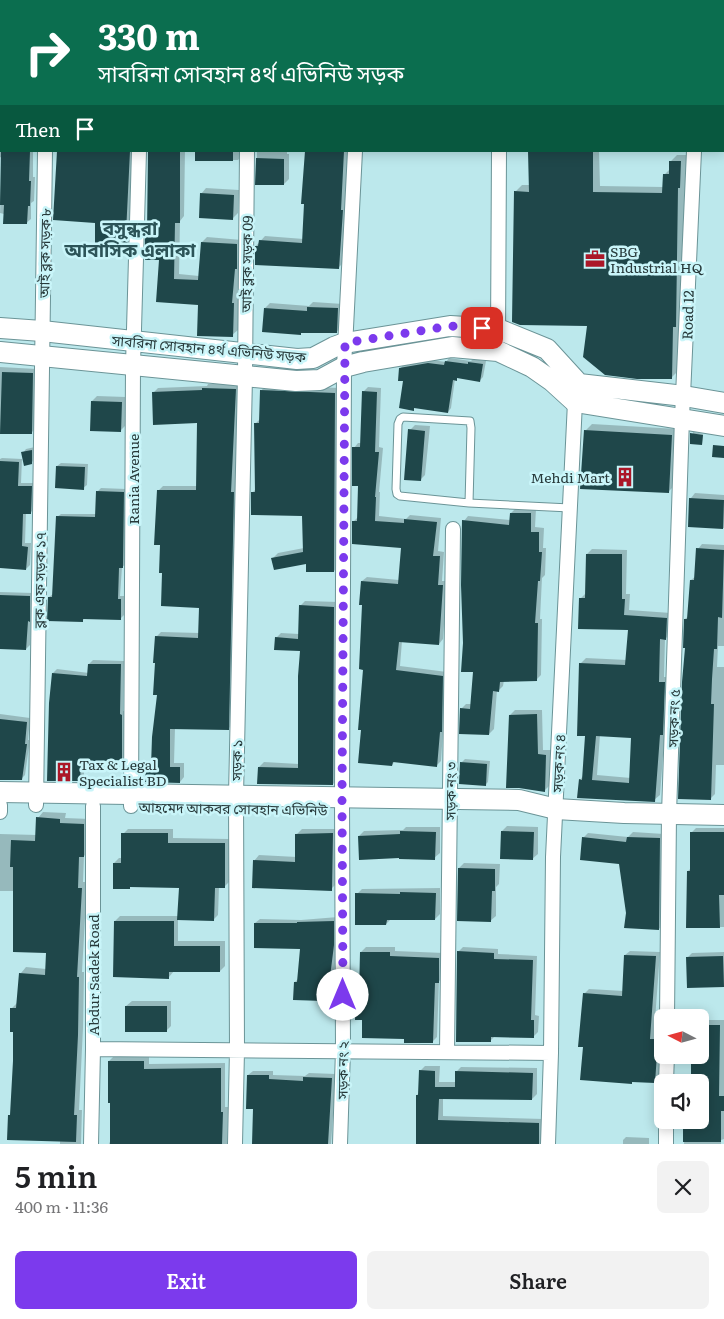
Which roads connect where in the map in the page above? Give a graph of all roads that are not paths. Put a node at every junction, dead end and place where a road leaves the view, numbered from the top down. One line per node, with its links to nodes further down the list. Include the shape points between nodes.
1 (45, 152): 9 (street, আই ব্লক সড়ক ৮)
2 (139, 152): 10 (street, Rania Avenue)
3 (247, 152): 14 (street, আই ব্লক সড়ক 09)
4 (355, 152): 11 (street, সড়ক নং ২)
5 (499, 152): 8 (street)
6 (694, 152): 20 (street, Road 12)
7 (0, 328): 9 (street, সাবরিনা সোবহান ৪র্থ এভিনিউ সড়ক)
8 (498, 329): 11 (street, সাবরিনা সোবহান ৪র্থ এভিনিউ সড়ক, via 450,326); 12 (street); 19 (street, সাবরিনা সোবহান ৪র্থ এভিনিউ সড়ক, via 547,349)
9 (42, 331): 10 (street, সাবরিনা সোবহান ৪র্থ এভিনিউ সড়ক); 15 (street, আই ব্লক সড়ক ৮)
10 (134, 341): 14 (street, সাবরিনা সোবহান ৪র্থ এভিনিউ সড়ক); 16 (street, Rania Avenue)
11 (345, 343): 14 (street, সাবরিনা সোবহান ৪র্থ এভিনিউ সড়ক, via 313,358); 17 (street, সড়ক নং ২)
12 (498, 351): 17 (street, সাবরিনা সোবহান ৪র্থ এভিনিউ সড়ক, via 452,347); 19 (street, সাবরিনা সোবহান ৪র্থ এভিনিউ সড়ক)
13 (0, 352): 15 (street, সাবরিনা সোবহান ৪র্থ এভিনিউ সড়ক)
14 (245, 354): 18 (street, আই ব্লক সড়ক 09)
15 (41, 356): 16 (street, সাবরিনা সোবহান ৪র্থ এভিনিউ সড়ক); 28 (street, ব্লক এফ সড়ক ১৭)
16 (134, 365): 18 (street, সাবরিনা সোবহান ৪র্থ এভিনিউ সড়ক); 29 (street, Rania Avenue)
17 (344, 367): 18 (street, সাবরিনা সোবহান ৪র্থ এভিনিউ সড়ক, via 320,380); 31 (street, সড়ক নং ২)
18 (245, 376): 30 (street, সড়ক ১)
19 (577, 393): 20 (street); 22 (street); 25 (street, সড়ক নং ৪)
20 (684, 396): 21 (street); 22 (street, Road 12)
21 (724, 403)
22 (682, 418): 23 (street); 37 (street, সড়ক নং ৫)
23 (724, 426)
24 (469, 503): 24 (lane, via 396,494 400,419 470,421); 25 (lane)
25 (570, 508): 35 (street, সড়ক নং ৪)
26 (453, 529): 33 (street, সড়ক নং ৩)
27 (0, 792): 28 (street, আহমেদ আকবর সোবহান এভিনিউ)
28 (36, 799): 29 (street, আহমেদ আকবর সোবহান এভিনিউ); 32 (street, আহমেদ আকবর সোবহান এভিনিউ); 34 (street, আহমেদ আকবর সোবহান এভিনিউ)
29 (131, 800): 30 (street, আহমেদ আকবর সোবহান এভিনিউ); 34 (street, আহমেদ আকবর সোবহান এভিনিউ)
30 (235, 802): 31 (street, আহমেদ আকবর সোবহান এভিনিউ); 41 (street, সড়ক ১)
31 (342, 803): 33 (street, আহমেদ আকবর সোবহান এভিনিউ); 42 (street, সড়ক নং ২)
32 (0, 805): 36 (street)
33 (450, 805): 35 (street, আহমেদ আকবর সোবহান এভিনিউ, via 518,814); 43 (street, সড়ক নং ৩)
34 (93, 806): 40 (street, Abdur Sadek Road)
35 (556, 809): 37 (street, আহমেদ আকবর সোবহান এভিনিউ); 44 (street, সড়ক নং ৪)
36 (0, 812)
37 (669, 814): 38 (street, আহমেদ আকবর সোবহান এভিনিউ); 39 (street, সড়ক নং ৫)
38 (724, 815)
39 (667, 1009)
40 (93, 1049): 41 (street); 46 (street, Abdur Sadek Road)
41 (237, 1050): 42 (street); 47 (street, সড়ক ১)
42 (343, 1050): 43 (street); 48 (street, সড়ক নং ২)
43 (447, 1052): 44 (street)
44 (551, 1053): 49 (street, সড়ক নং ৪)
45 (666, 1129): 50 (street)
46 (91, 1144)
47 (235, 1144)
48 (340, 1144)
49 (548, 1144)
50 (666, 1144)

